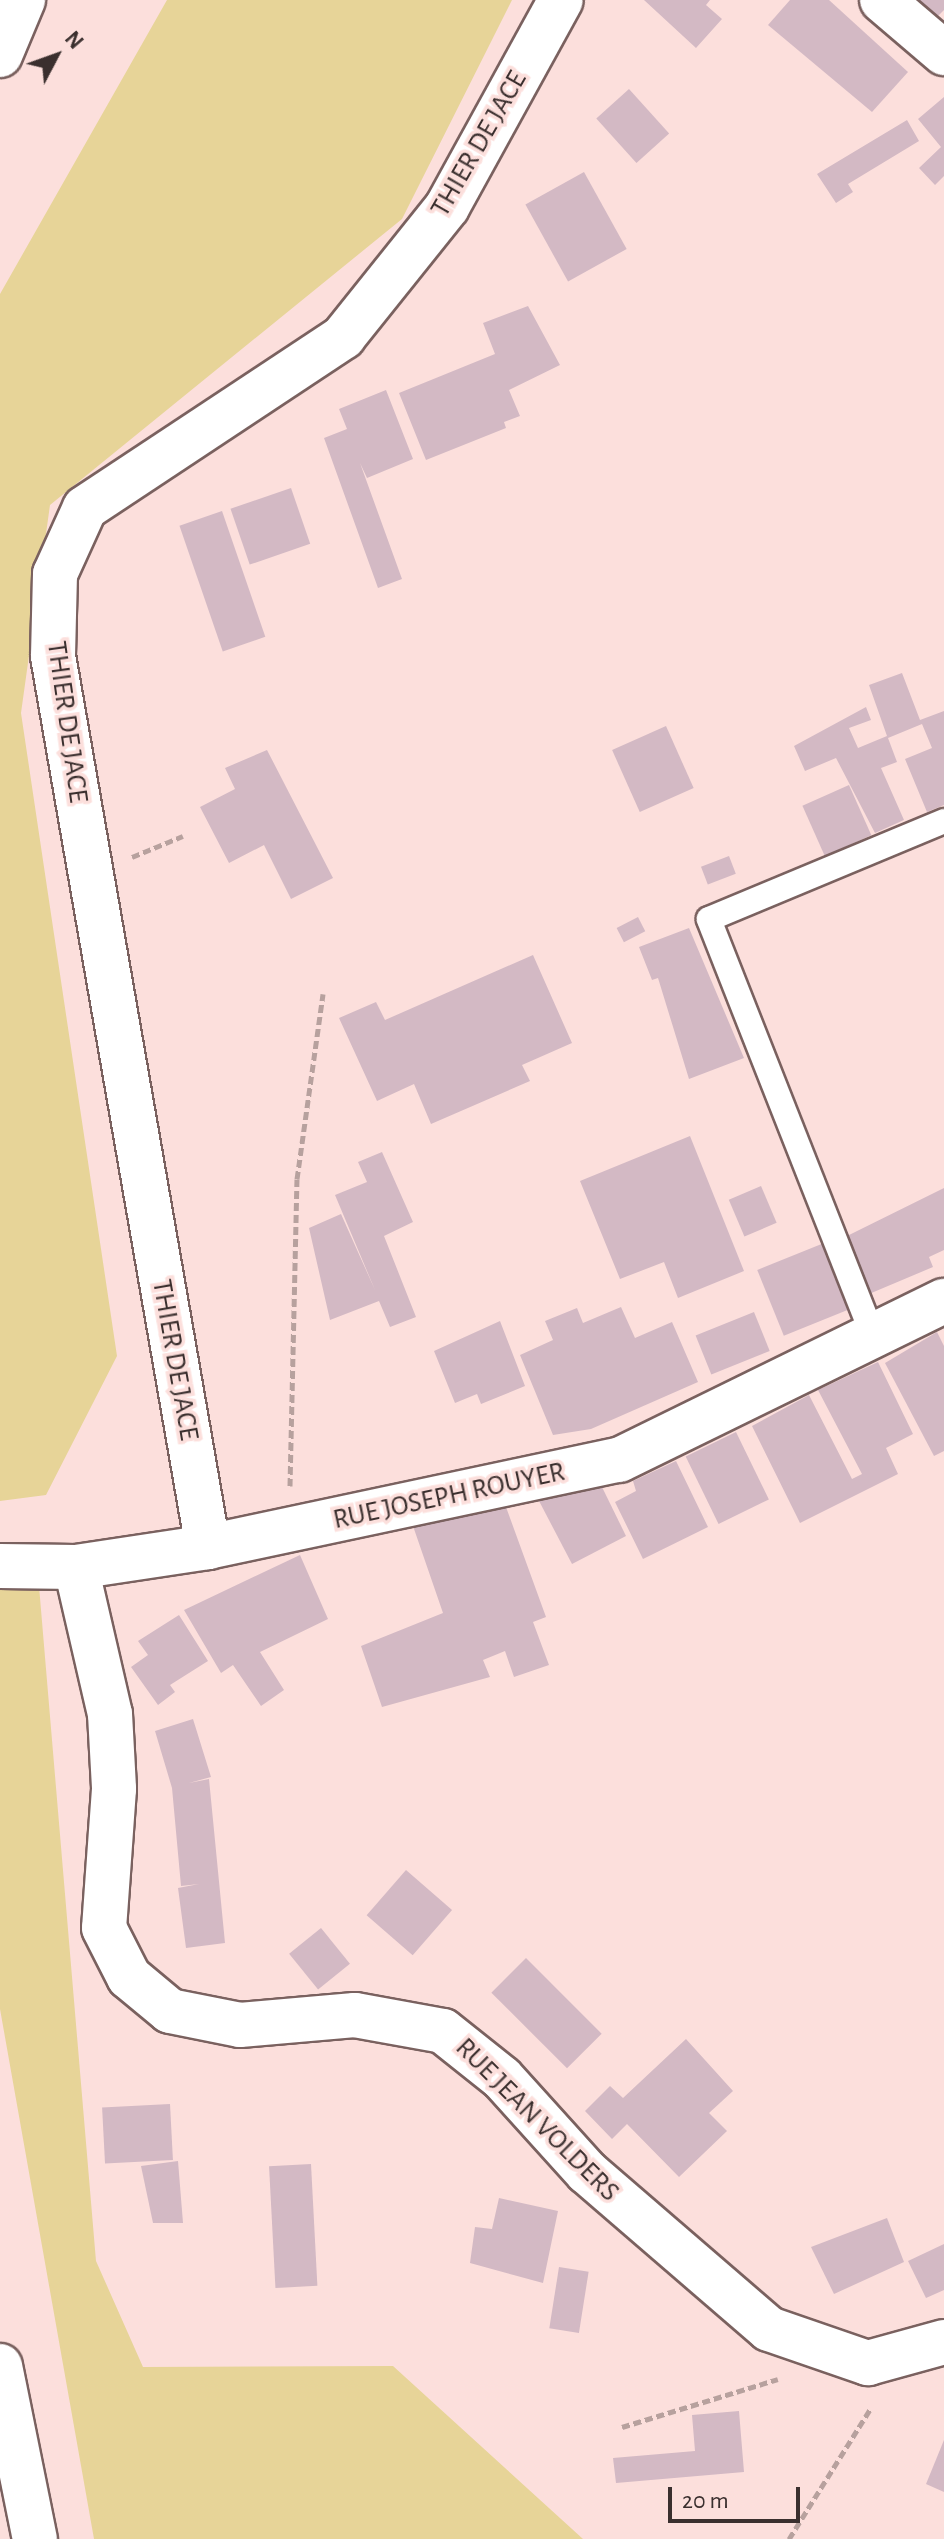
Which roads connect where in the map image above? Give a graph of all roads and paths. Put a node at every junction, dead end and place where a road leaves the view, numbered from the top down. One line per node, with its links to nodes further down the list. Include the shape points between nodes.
1 (23, 0): 5 (main road)
2 (561, 0): 8 (main road, THIER DE JACE, via 447,207 343,337 85,508 55,574 53,656)
3 (882, 0): 4 (main road)
4 (944, 53)
5 (0, 55)
6 (944, 821): 11 (lane, via 709,919)
7 (183, 836): 8 (path)
8 (91, 874): 13 (main road, THIER DE JACE)
9 (323, 994): 12 (path, via 297,1179 297,1366)
10 (944, 1301): 11 (main road, RUE JOSEPH ROUYER)
11 (873, 1336): 12 (main road, RUE JOSEPH ROUYER, via 619,1460)
12 (287, 1530): 13 (main road, RUE JOSEPH ROUYER)
13 (208, 1547): 15 (main road, RUE JOSEPH ROUYER)
14 (0, 1566): 15 (main road, RUE JOSEPH ROUYER)
15 (76, 1567): 17 (main road, RUE JEAN VOLDERS, via 110,1714 114,1789 104,1928 129,1977 170,2011 212,2020 254,2025 355,2015 443,2031 465,2042 587,2172 686,2262 769,2329)
16 (924, 2349): 17 (main road, RUE JEAN VOLDERS, via 868,2363); 21 (path)
17 (835, 2356): 19 (path, via 748,2392)
18 (0, 2366): 20 (main road)
19 (622, 2427)
20 (35, 2539)
21 (789, 2539)

